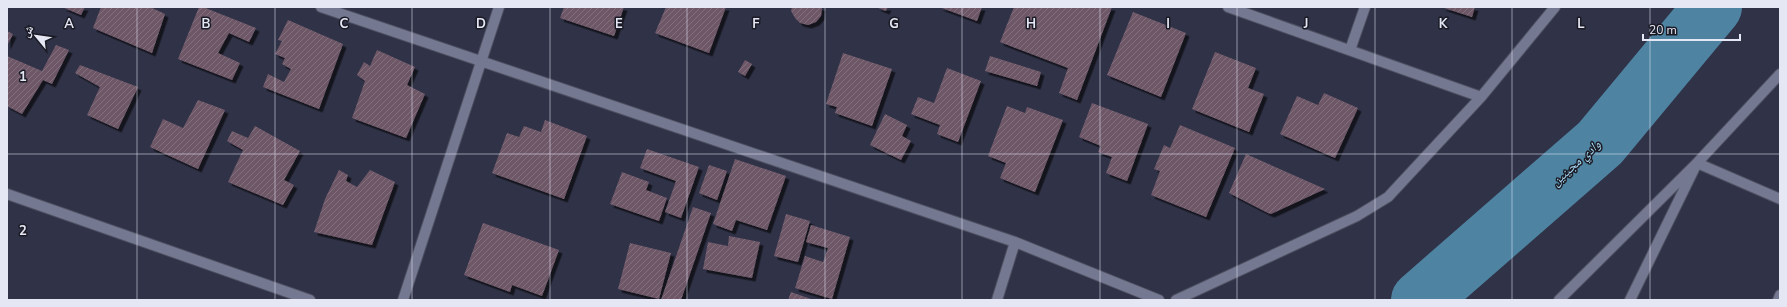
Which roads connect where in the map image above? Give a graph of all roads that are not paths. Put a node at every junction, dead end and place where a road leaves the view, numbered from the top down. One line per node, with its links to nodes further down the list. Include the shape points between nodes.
1 (321, 7): 7 (street)
2 (499, 7): 7 (street)
3 (1228, 7): 6 (street)
4 (1365, 7): 6 (street)
5 (1555, 7): 9 (street)
6 (1350, 50): 9 (street)
7 (481, 61): 13 (street); 16 (street)
8 (1780, 74): 10 (street)
9 (1481, 97): 19 (street, via 1388,197 1357,216)
10 (1697, 163): 12 (street); 20 (street); 21 (street)
11 (7, 194): 15 (street)
12 (1780, 199)
13 (1014, 242): 17 (street); 18 (street)
14 (1780, 295): 22 (street)
15 (310, 300)
16 (403, 300)
17 (997, 300)
18 (1159, 300)
19 (1176, 300)
20 (1559, 300)
21 (1630, 300)
22 (1778, 300)

